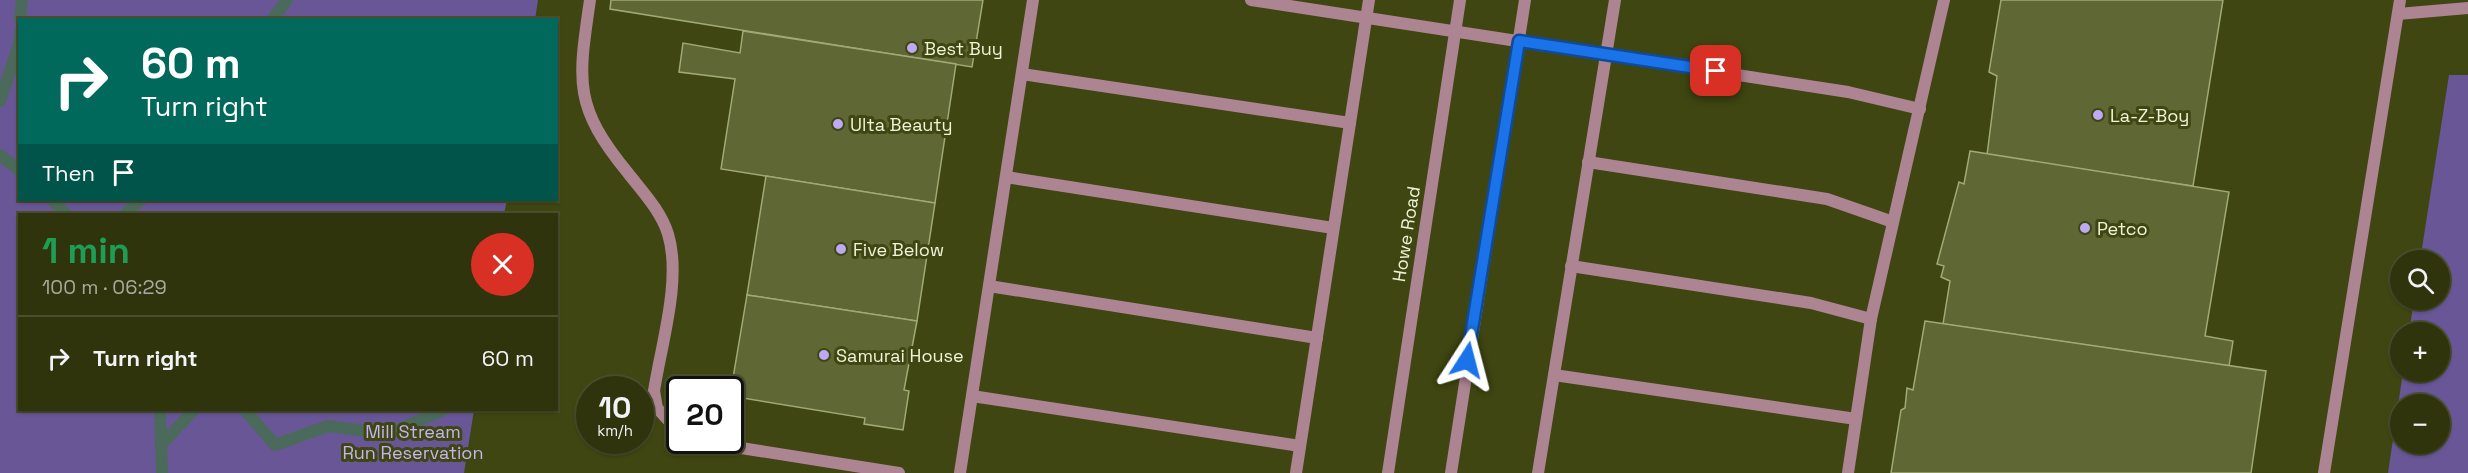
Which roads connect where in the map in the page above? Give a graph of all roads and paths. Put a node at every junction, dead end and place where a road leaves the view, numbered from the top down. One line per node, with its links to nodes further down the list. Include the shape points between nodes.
1 (590, 0): 29 (lane, via 581,67 588,115 605,145 654,207 668,233 673,263 654,391 657,408)
2 (1033, 0): 16 (lane)
3 (1251, 0): 12 (lane)
4 (1369, 0): 12 (lane)
5 (1460, 0): 13 (lane, Howe Road)
6 (1525, 0): 14 (lane)
7 (1615, 0): 15 (lane)
8 (2400, 0): 11 (lane)
9 (1940, 1): 17 (lane)
10 (2468, 8): 11 (lane)
11 (2398, 14): 40 (lane)
12 (1366, 19): 13 (lane); 18 (lane)
13 (1455, 30): 14 (lane); 36 (lane, Howe Road)
14 (1519, 41): 15 (lane); 37 (lane)
15 (1606, 53): 17 (lane, via 1848,92); 19 (lane)
16 (1022, 74): 18 (lane); 20 (lane)
17 (1920, 109): 21 (lane)
18 (1350, 123): 22 (lane)
19 (1588, 162): 21 (lane, via 1827,199); 23 (lane)
20 (1006, 177): 22 (lane); 24 (lane)
21 (1893, 222): 25 (lane)
22 (1333, 228): 26 (lane)
23 (1571, 266): 25 (lane, via 1811,303); 27 (lane)
24 (989, 286): 26 (lane); 28 (lane)
25 (1871, 319): 30 (lane)
26 (1317, 338): 31 (lane)
27 (1554, 375): 30 (lane); 38 (lane)
28 (972, 396): 31 (lane); 34 (lane)
29 (666, 418)
30 (1856, 419): 39 (lane)
31 (1300, 446): 35 (lane)
32 (744, 448): 33 (lane)
33 (899, 473)
34 (960, 473)
35 (1296, 473)
36 (1388, 473)
37 (1451, 473)
38 (1538, 473)
39 (1848, 473)
40 (2324, 473)

